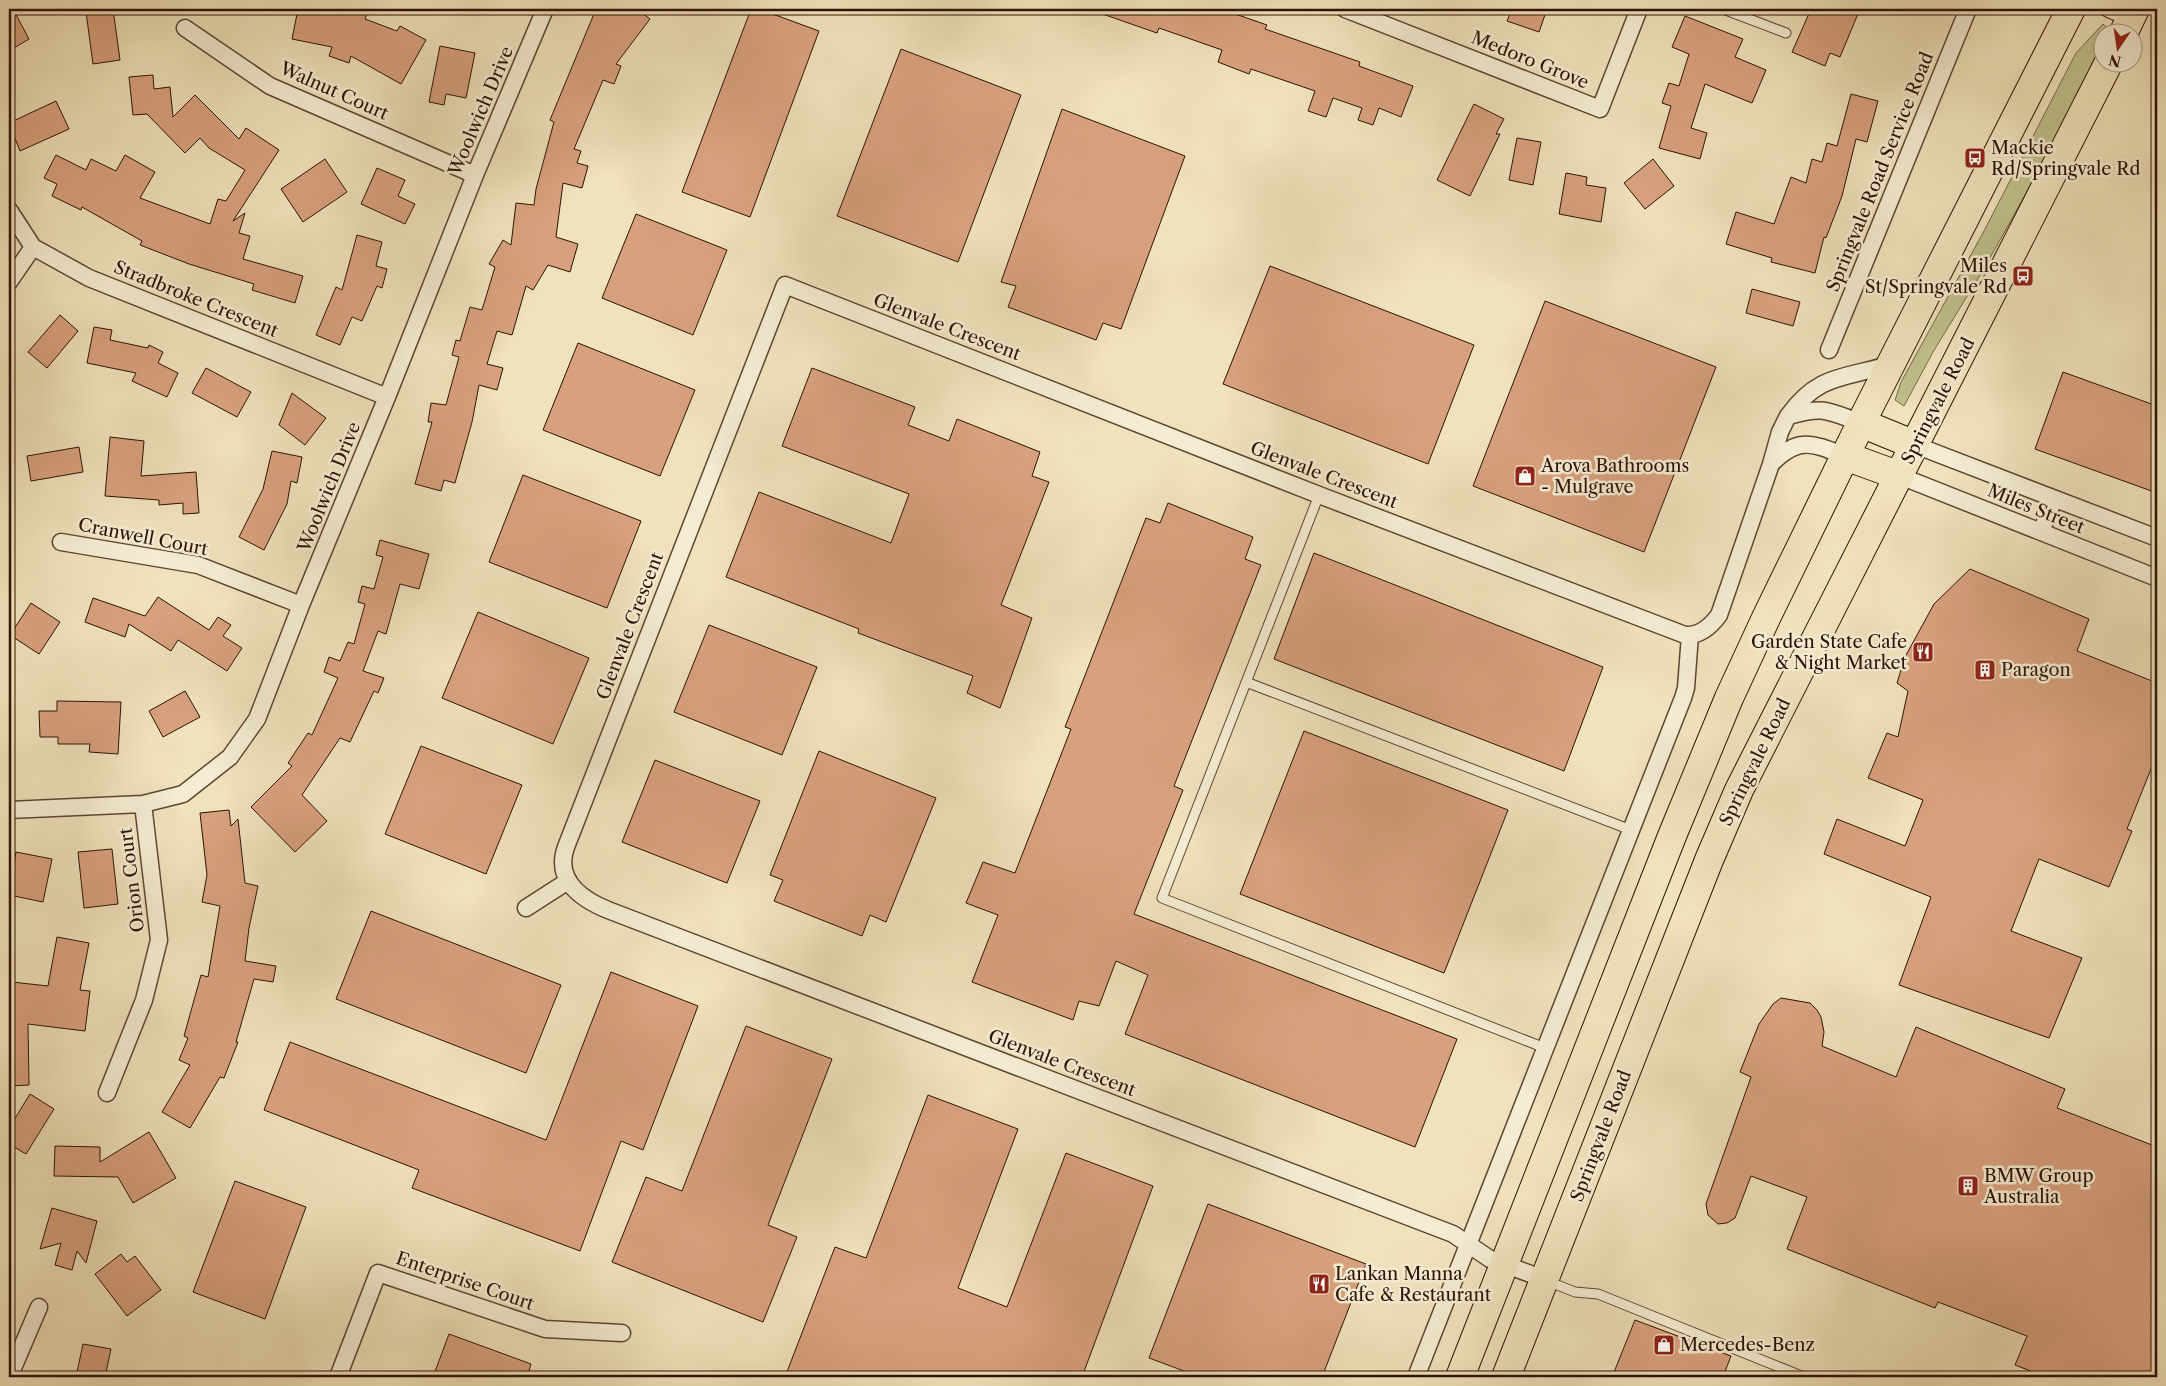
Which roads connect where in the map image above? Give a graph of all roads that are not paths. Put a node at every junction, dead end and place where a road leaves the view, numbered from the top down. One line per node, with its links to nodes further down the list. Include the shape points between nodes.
1 (545, 9): 10 (street, Woolwich Drive)
2 (1345, 9): 3 (street, Medoro Grove, via 1600,109)
3 (1639, 9)
4 (1723, 9): 8 (lane)
5 (1968, 9): 14 (street, Springvale Road Service Road)
6 (2071, 9): 15 (highway)
7 (185, 28): 10 (street, Walnut Court, via 270,86)
8 (1786, 33)
9 (2104, 72): 19 (highway, Springvale Road)
10 (475, 175): 16 (street, Woolwich Drive)
11 (9, 210): 12 (street, Stradbroke Crescent)
12 (33, 247): 13 (street); 16 (street, Stradbroke Crescent, via 89,278)
13 (9, 282)
14 (1829, 350)
15 (1891, 364): 17 (street, via 1818,385); 18 (highway)
16 (387, 397): 29 (street, Woolwich Drive)
17 (1788, 416): 18 (street, via 1823,409); 21 (street)
18 (1861, 423): 19 (highway); 20 (highway)
19 (1915, 445): 22 (highway, Springvale Road); 24 (street, Miles Street)
20 (1845, 456): 21 (street, via 1806,444 1791,447); 22 (highway); 40 (highway, via 1709,744)
21 (1771, 464): 30 (street, via 1719,615 1708,628)
22 (1900, 476): 25 (street, Miles Street); 41 (highway, Springvale Road, via 1739,790)
23 (1319, 496): 30 (street, Glenvale Crescent); 31 (lane); 35 (street, Glenvale Crescent, via 785,285 566,848 561,865)
24 (2054, 499): 25 (street); 26 (street, Miles Street)
25 (2041, 532): 28 (street, Miles Street)
26 (2157, 538)
27 (60, 542): 29 (street, Cranwell Court, via 198,565)
28 (2157, 578)
29 (302, 605): 32 (street, Woolwich Drive, via 257,719 230,757 183,794)
30 (1690, 635): 34 (street, via 1683,698)
31 (1246, 682): 34 (lane); 37 (lane, via 1162,898)
32 (143, 804): 33 (street, Woolwich Drive); 38 (street, Orion Court, via 159,940 144,1000)
33 (9, 810)
34 (1631, 830): 37 (street)
35 (568, 880): 36 (street); 39 (street, Glenvale Crescent, via 583,897 608,910 1453,1234)
36 (526, 908)
37 (1545, 1048): 39 (street)
38 (107, 1093)
39 (1466, 1245): 40 (street, Glenvale Crescent); 46 (street)
40 (1504, 1265): 41 (street, Glenvale Crescent); 47 (highway)
41 (1544, 1280): 48 (highway, Springvale Road); 49 (lane, via 1575,1292 1598,1294)
42 (39, 1307): 44 (street)
43 (622, 1333): 45 (street, Enterprise Court, via 545,1330 378,1273)
44 (9, 1371)
45 (338, 1377)
46 (1416, 1377)
47 (1460, 1377)
48 (1506, 1377)
49 (1804, 1377)

